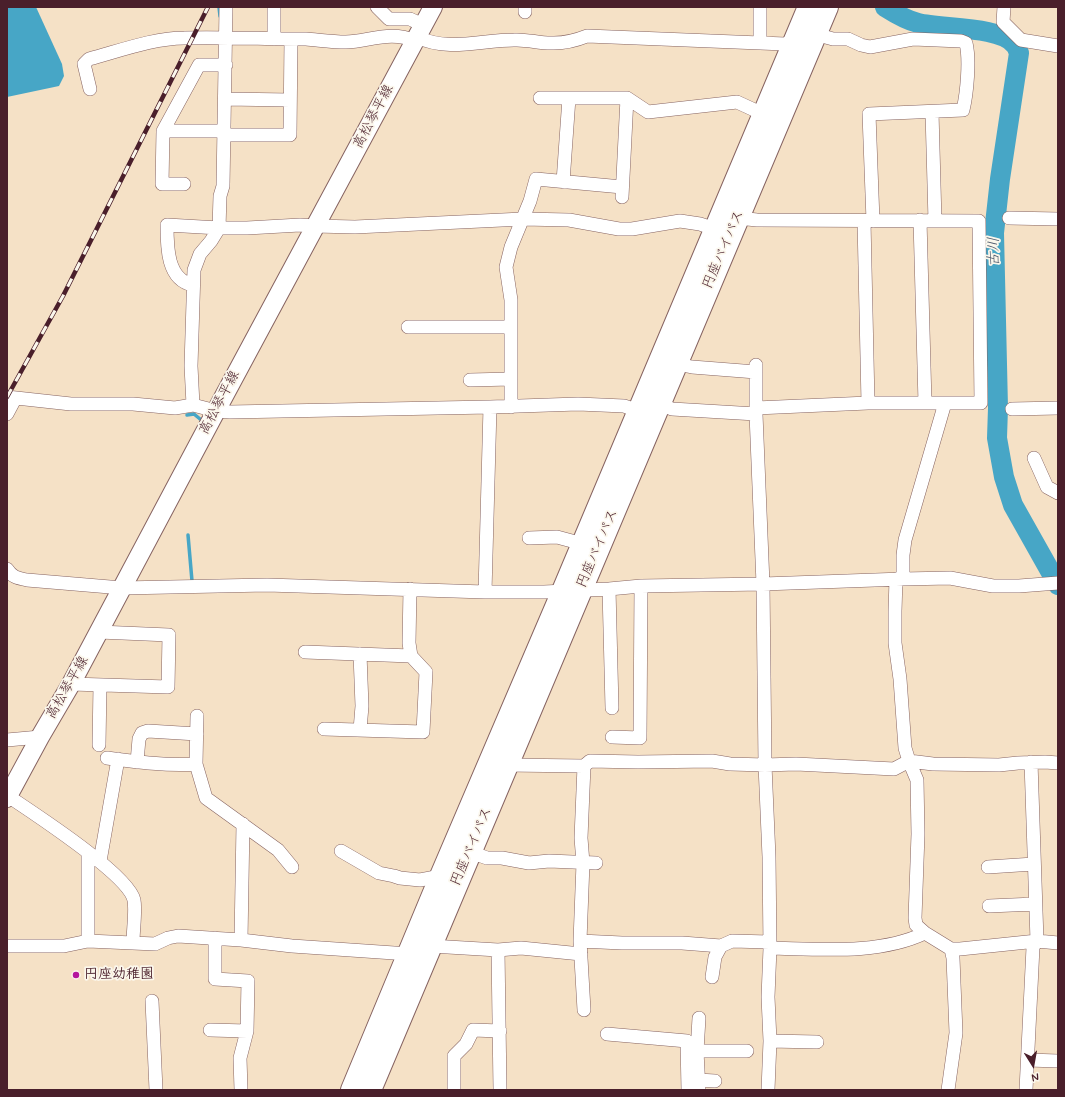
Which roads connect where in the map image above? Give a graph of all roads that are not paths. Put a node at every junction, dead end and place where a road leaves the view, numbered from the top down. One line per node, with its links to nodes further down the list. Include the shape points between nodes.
1 (226, 7): 10 (street)
2 (274, 7): 11 (street)
3 (377, 7): 9 (street, via 389,19 410,19)
4 (433, 7): 9 (main road, 高松琴平線)
5 (760, 7): 14 (street)
6 (808, 7): 13 (highway, 円座バイパス)
7 (827, 7): 13 (highway, 円座バイパス)
8 (1004, 7): 15 (street, via 1003,22 1021,40)
9 (418, 34): 12 (street, via 347,42); 14 (street, via 429,42 443,45 515,40 554,43 587,36); 36 (main road, 高松琴平線)
10 (226, 39): 11 (street); 16 (street); 17 (street, via 184,38 149,42 89,59 84,64)
11 (274, 39): 12 (street)
12 (291, 39): 22 (street)
13 (807, 39): 14 (street, via 785,44); 23 (street, via 848,39 870,47 924,38 966,43 967,82 963,110); 24 (highway, 円座バイパス); 29 (highway, 円座バイパス)
14 (760, 42)
15 (1058, 46)
16 (226, 65): 21 (street); 25 (street, via 199,65)
17 (90, 89)
18 (540, 98): 19 (street)
19 (569, 98): 20 (street); 27 (street)
20 (627, 98): 24 (street, via 648,112 737,102); 27 (street, via 622,192)
21 (225, 99): 22 (street); 26 (street)
22 (290, 100): 26 (street, via 290,135)
23 (932, 112): 34 (street, via 869,114); 35 (street)
24 (763, 114): 38 (highway, 円座バイパス)
25 (163, 131): 26 (street); 28 (street, via 162,184)
26 (224, 133): 37 (street)
27 (563, 182): 31 (street, via 536,179)
28 (184, 184)
29 (738, 218): 34 (street); 38 (highway); 42 (highway, 円座バイパス)
30 (1009, 218): 32 (street)
31 (523, 219): 36 (street, via 355,227); 38 (street, via 569,220 619,229 680,221); 41 (street, via 511,247 506,268 511,300)
32 (1058, 219)
33 (920, 220): 34 (street); 35 (street); 46 (street)
34 (869, 221): 49 (street)
35 (935, 221): 47 (street, via 979,221 980,403)
36 (315, 226): 37 (street); 55 (main road, 高松琴平線)
37 (219, 228): 39 (street, via 200,254 194,270); 39 (street, via 167,225 171,266 175,274 186,283)
38 (715, 228): 56 (highway, 円座バイパス)
39 (194, 285): 50 (street, via 191,366)
40 (408, 327): 41 (street)
41 (511, 327): 43 (street)
42 (677, 364): 48 (highway, 円座バイパス); 57 (street, via 692,367 756,369)
43 (511, 379): 44 (street); 52 (street)
44 (470, 380)
45 (11, 398): 50 (street, via 71,404 132,404 175,408); 58 (street)
46 (925, 403): 47 (street); 49 (street)
47 (945, 403): 64 (street, via 905,540)
48 (660, 404): 56 (highway); 57 (street, via 672,409); 71 (highway, 円座バイパス)
49 (868, 404): 57 (street)
50 (193, 405): 55 (street)
51 (490, 407): 52 (street); 55 (street); 72 (street)
52 (511, 407): 56 (street, via 578,404 624,406)
53 (1058, 408): 54 (street)
54 (1012, 409)
55 (216, 411): 68 (main road, 高松琴平線)
56 (639, 411): 62 (highway, 円座バイパス)
57 (756, 411): 65 (street)
58 (7, 414)
59 (1034, 458): 60 (street, via 1047,487)
60 (1058, 493)
61 (529, 538): 62 (street, via 558,537)
62 (582, 544): 71 (highway, 円座バイパス)
63 (7, 569): 68 (street, via 14,577 27,580)
64 (900, 579): 65 (street); 66 (street, via 950,578 993,586); 88 (street, via 895,611 895,643 905,748)
65 (763, 584): 67 (street); 94 (street)
66 (1053, 584)
67 (640, 586): 70 (street); 85 (street, via 640,738)
68 (122, 588): 69 (street, via 268,585); 73 (main road, 高松琴平線)
69 (410, 589): 72 (street); 76 (street)
70 (609, 589): 71 (street); 79 (street)
71 (572, 591): 72 (street); 93 (highway, 円座バイパス); 107 (highway, 円座バイパス)
72 (485, 592)
73 (99, 632): 77 (main road, 高松琴平線); 78 (street, via 169,635 168,686)
74 (305, 652): 75 (street)
75 (360, 654): 76 (street); 82 (street)
76 (411, 656): 82 (street, via 426,672 423,732)
77 (71, 684): 78 (street); 84 (main road, 高松琴平線)
78 (100, 685): 87 (street)
79 (612, 708)
80 (197, 716): 83 (street)
81 (324, 729): 82 (street)
82 (360, 730)
83 (196, 734): 89 (street, via 148,731 142,733); 92 (street)
84 (40, 737): 86 (street); 96 (main road, 高松琴平線)
85 (612, 737)
86 (7, 740)
87 (99, 744)
88 (909, 761): 90 (street, via 999,765); 94 (street, via 894,769); 110 (street, via 917,780 915,918 916,925)
89 (137, 762): 92 (street, via 176,766); 101 (street, via 113,758)
90 (1030, 762): 91 (street); 104 (street)
91 (1058, 763)
92 (196, 764): 97 (street, via 206,798)
93 (506, 765): 95 (street); 99 (highway, 円座バイパス)
94 (765, 765): 95 (street, via 712,761 590,761); 117 (street)
95 (584, 766): 102 (street, via 581,838)
96 (8, 797): 100 (street)
97 (243, 824): 105 (street, via 278,850); 112 (street)
98 (341, 851): 107 (street, via 379,874 420,880)
99 (470, 852): 102 (street, via 487,858 529,863); 119 (highway, 円座バイパス)
100 (88, 853): 101 (street); 113 (street)
101 (100, 861): 115 (street, via 130,890 134,900)
102 (583, 863): 103 (street); 121 (street)
103 (596, 863)
104 (1034, 864): 106 (street); 108 (street)
105 (292, 866)
106 (988, 867)
107 (441, 876): 124 (highway, 円座バイパス)
108 (1035, 904): 109 (street); 114 (street)
109 (989, 906)
110 (925, 933): 117 (street, via 902,942 861,949); 122 (street)
111 (215, 938): 112 (street); 115 (street, via 178,936 155,944); 130 (street, via 215,979 248,981)
112 (241, 940): 124 (street)
113 (88, 941): 115 (street); 118 (street, via 64,946)
114 (1036, 941): 116 (street); 122 (street); 137 (street, via 1033,947)
115 (132, 942)
116 (1058, 943)
117 (770, 945): 120 (street, via 732,941); 133 (street)
118 (7, 946)
119 (431, 946): 123 (street); 144 (highway, 円座バイパス)
120 (721, 946): 121 (street, via 622,943); 125 (street, via 715,957)
121 (580, 947): 123 (street); 127 (street)
122 (951, 949): 149 (street, via 956,1033)
123 (498, 950): 131 (street)
124 (409, 954): 143 (highway, 円座バイパス)
125 (712, 977)
126 (152, 1001): 141 (street)
127 (584, 1010)
128 (699, 1018): 135 (street)
129 (210, 1030): 130 (street)
130 (247, 1031): 142 (street, via 240,1058)
131 (500, 1031): 145 (street, via 473,1030 466,1044 454,1056); 146 (street)
132 (607, 1034): 147 (street, via 688,1041)
133 (770, 1041): 134 (street); 148 (street)
134 (817, 1042)
135 (697, 1051): 136 (street); 140 (street)
136 (747, 1051)
137 (1028, 1060): 138 (street); 150 (street)
138 (1058, 1061)
139 (715, 1081): 140 (street)
140 (698, 1085)
141 (156, 1090)
142 (241, 1090)
143 (352, 1090)
144 (370, 1090)
145 (454, 1090)
146 (500, 1090)
147 (688, 1090)
148 (768, 1090)
149 (948, 1090)
150 (1026, 1090)

